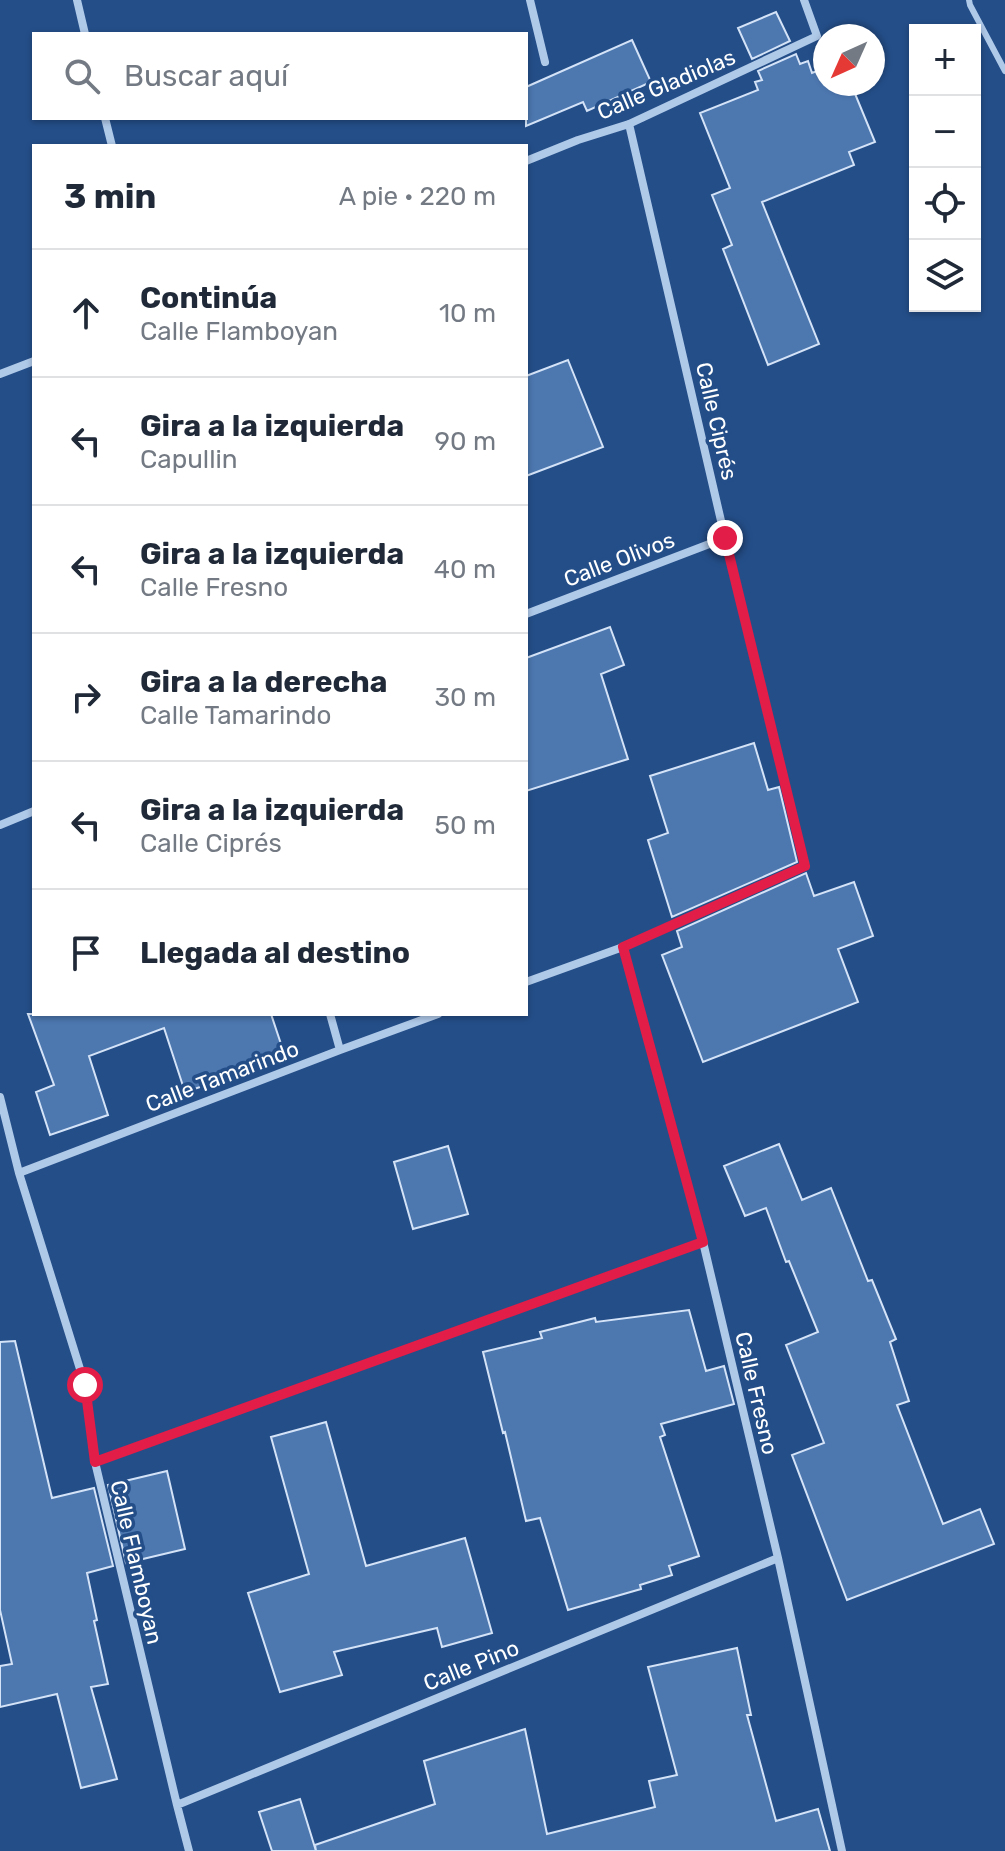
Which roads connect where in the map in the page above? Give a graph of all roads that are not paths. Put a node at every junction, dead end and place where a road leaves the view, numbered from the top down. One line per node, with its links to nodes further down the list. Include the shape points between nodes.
1 (77, 0): 5 (street)
2 (530, 0): 6 (street)
3 (804, 0): 9 (street, Calle Gladiolas, via 817,36)
4 (969, 0): 7 (lane)
5 (85, 32)
6 (545, 62)
7 (1005, 71)
8 (106, 120): 10 (street)
9 (629, 124): 11 (street, Calle Gladiolas); 14 (street, Calle Ciprés)
10 (112, 144)
11 (528, 160)
12 (32, 362): 13 (street)
13 (0, 374)
14 (725, 538): 15 (street, Calle Olivos); 18 (street, Calle Ciprés, via 805,866)
15 (528, 613)
16 (32, 812): 17 (street)
17 (0, 825)
18 (623, 947): 19 (street); 25 (street, Calle Fresno)
19 (528, 981)
20 (331, 1016): 22 (street)
21 (433, 1016): 22 (street, Calle Tamarindo)
22 (340, 1050): 24 (street, Calle Tamarindo)
23 (0, 1097): 24 (street, Calle Flamboyan)
24 (19, 1173): 26 (street, Calle Flamboyan, via 85,1385)
25 (703, 1242): 26 (street); 27 (street, Calle Fresno)
26 (95, 1462): 28 (street, Calle Flamboyan)
27 (778, 1558): 28 (street, Calle Pino); 30 (street, Calle Fresno)
28 (177, 1805): 29 (street, Calle Flamboyan)
29 (189, 1851)
30 (842, 1851)

